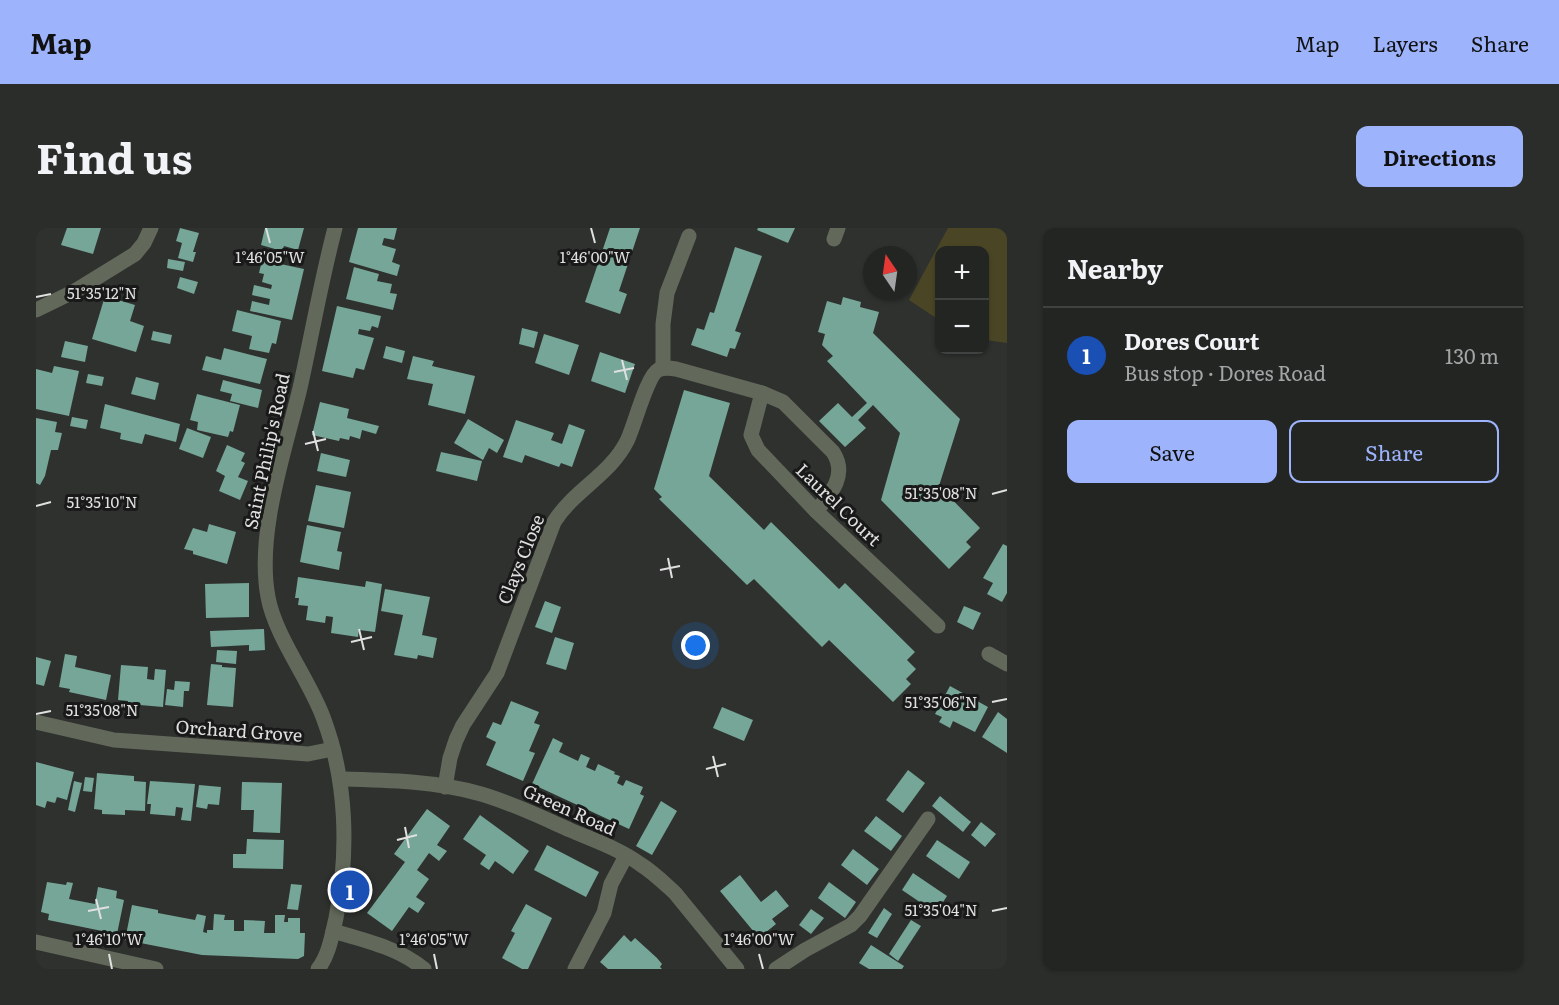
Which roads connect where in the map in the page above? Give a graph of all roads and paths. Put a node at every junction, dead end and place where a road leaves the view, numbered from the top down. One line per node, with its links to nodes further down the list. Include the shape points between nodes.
1 (151, 228): 4 (street, via 135,254)
2 (334, 228): 12 (street, Saint Philip's Road, via 270,516 266,577 268,599 277,623 314,695)
3 (689, 236): 5 (street, via 667,293)
4 (36, 310)
5 (663, 368): 6 (street); 14 (street, Clays Close, via 653,374 620,455 575,495 554,522 497,673 456,740)
6 (762, 393): 7 (street, Laurel Court, via 751,435 753,444); 7 (street, via 783,402 838,460 832,493)
7 (816, 511): 8 (street, Laurel Court)
8 (938, 626)
9 (988, 654): 10 (street)
10 (1007, 664)
11 (36, 722): 12 (street, Orchard Grove, via 114,740 308,754)
12 (333, 749): 13 (street, Saint Philip's Road)
13 (340, 779): 14 (street, Green Road); 17 (street, Saint Philip's Road, via 344,819 342,873)
14 (445, 787): 16 (street, Green Road, via 520,807)
15 (928, 819): 24 (street, via 851,925)
16 (626, 856): 22 (street, via 611,884 604,913); 23 (street, Green Road, via 639,862 675,893)
17 (333, 930): 20 (street, Saint Philip's Road); 21 (street, via 393,951)
18 (36, 942): 19 (street)
19 (156, 969)
20 (318, 969)
21 (424, 969)
22 (575, 969)
23 (737, 969)
24 (776, 969)

